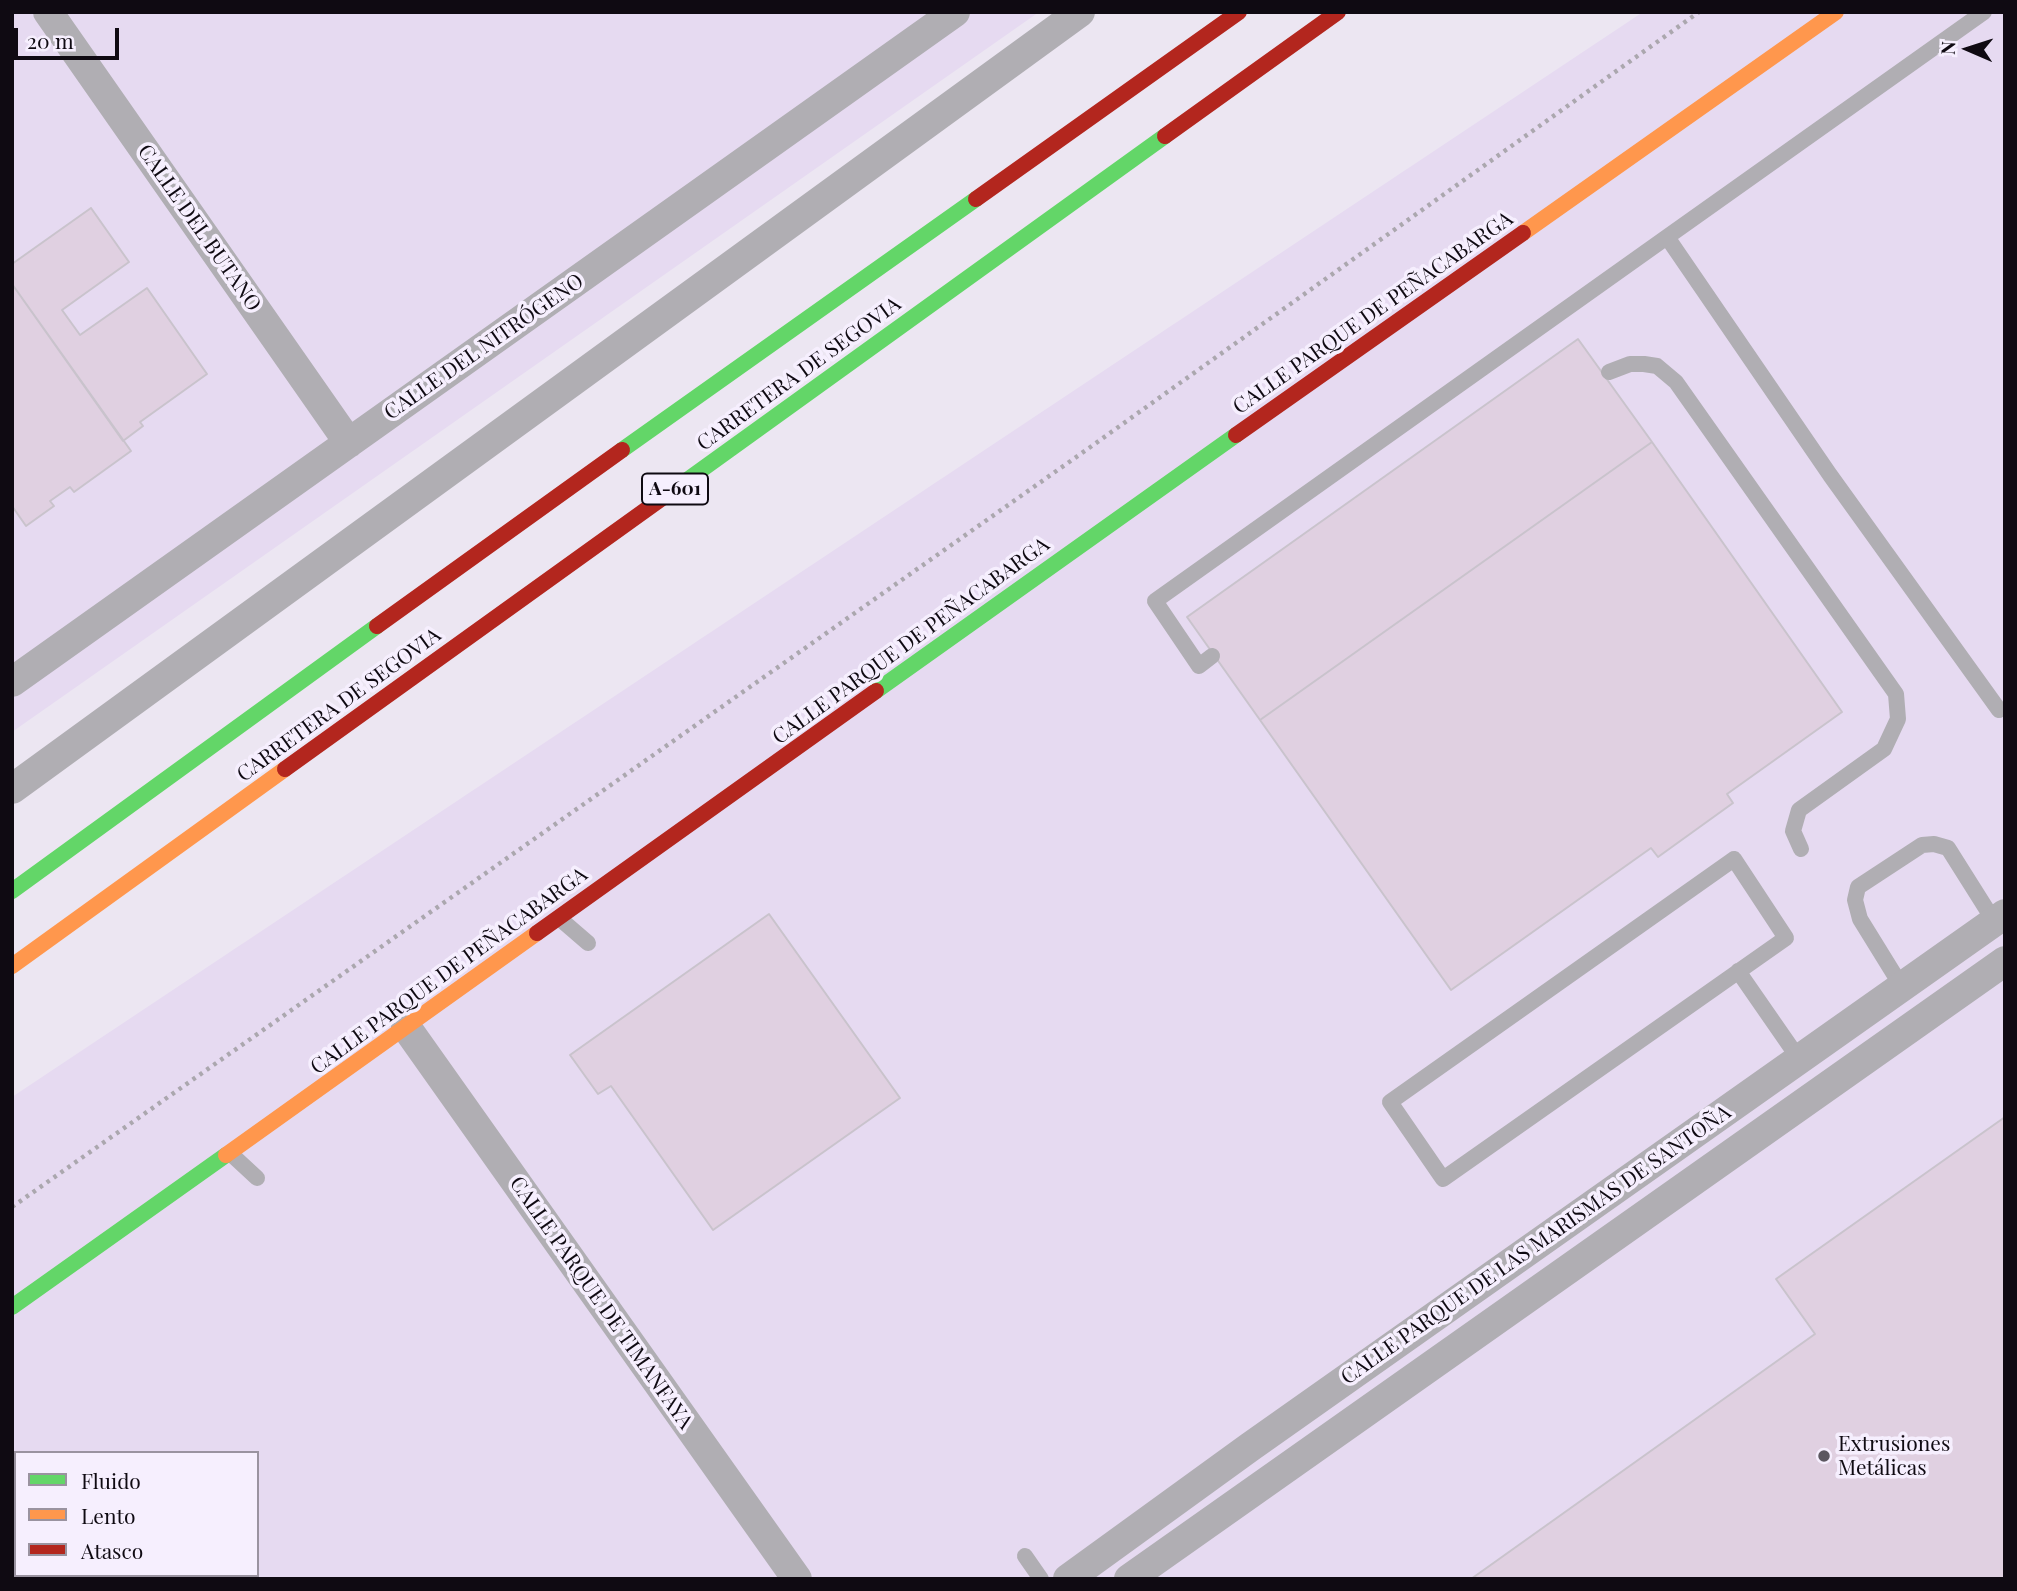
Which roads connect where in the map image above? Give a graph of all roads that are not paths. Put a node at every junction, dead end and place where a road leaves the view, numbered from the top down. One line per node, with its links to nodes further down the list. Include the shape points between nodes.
1 (48, 12): 10 (street, CALLE DEL BUTANO)
2 (955, 12): 10 (street, CALLE DEL NITRÓGENO)
3 (1080, 12): 14 (street)
4 (1239, 12): 16 (main road, CARRETERA DE SEGOVIA / A-601, via 533,513)
5 (1338, 12): 21 (main road, CARRETERA DE SEGOVIA / A-601)
6 (1836, 12): 17 (main road, CALLE PARQUE DE PEÑACABARGA)
7 (1984, 12): 8 (lane)
8 (1667, 237): 11 (lane, via 1155,601 1199,666); 13 (lane)
9 (1609, 372): 15 (lane, via 1644,364 1657,366 1676,382 1896,694 1898,719 1884,749 1799,810 1793,831)
10 (349, 443): 12 (street, CALLE DEL NITRÓGENO)
11 (1212, 656)
12 (12, 682)
13 (1999, 710)
14 (12, 789)
15 (1801, 849)
16 (12, 891)
17 (559, 918): 19 (lane); 24 (main road, CALLE PARQUE DE PEÑACABARGA)
18 (2000, 918): 23 (street, CALLE PARQUE DE LAS MARISMAS DE SANTOÑA); 23 (lane, via 1948,848 1934,844 1922,845 1858,887 1855,900 1860,919)
19 (587, 943)
20 (2005, 961): 33 (street, CALLE PARQUE DE LAS MARISMAS DE SANTOÑA)
21 (12, 967)
22 (1738, 971): 22 (lane, via 1786,937 1734,859 1390,1102 1443,1180); 25 (lane)
23 (1902, 986): 25 (street, CALLE PARQUE DE LAS MARISMAS DE SANTOÑA)
24 (407, 1027): 26 (main road, CALLE PARQUE DE PEÑACABARGA); 30 (street, CALLE PARQUE DE TIMANFAYA)
25 (1799, 1059): 32 (street, CALLE PARQUE DE LAS MARISMAS DE SANTOÑA)
26 (230, 1153): 27 (lane); 28 (main road, CALLE PARQUE DE PEÑACABARGA)
27 (257, 1178)
28 (12, 1307)
29 (1025, 1556): 31 (lane)
30 (797, 1579)
31 (1041, 1579)
32 (1068, 1579)
33 (1129, 1579)

